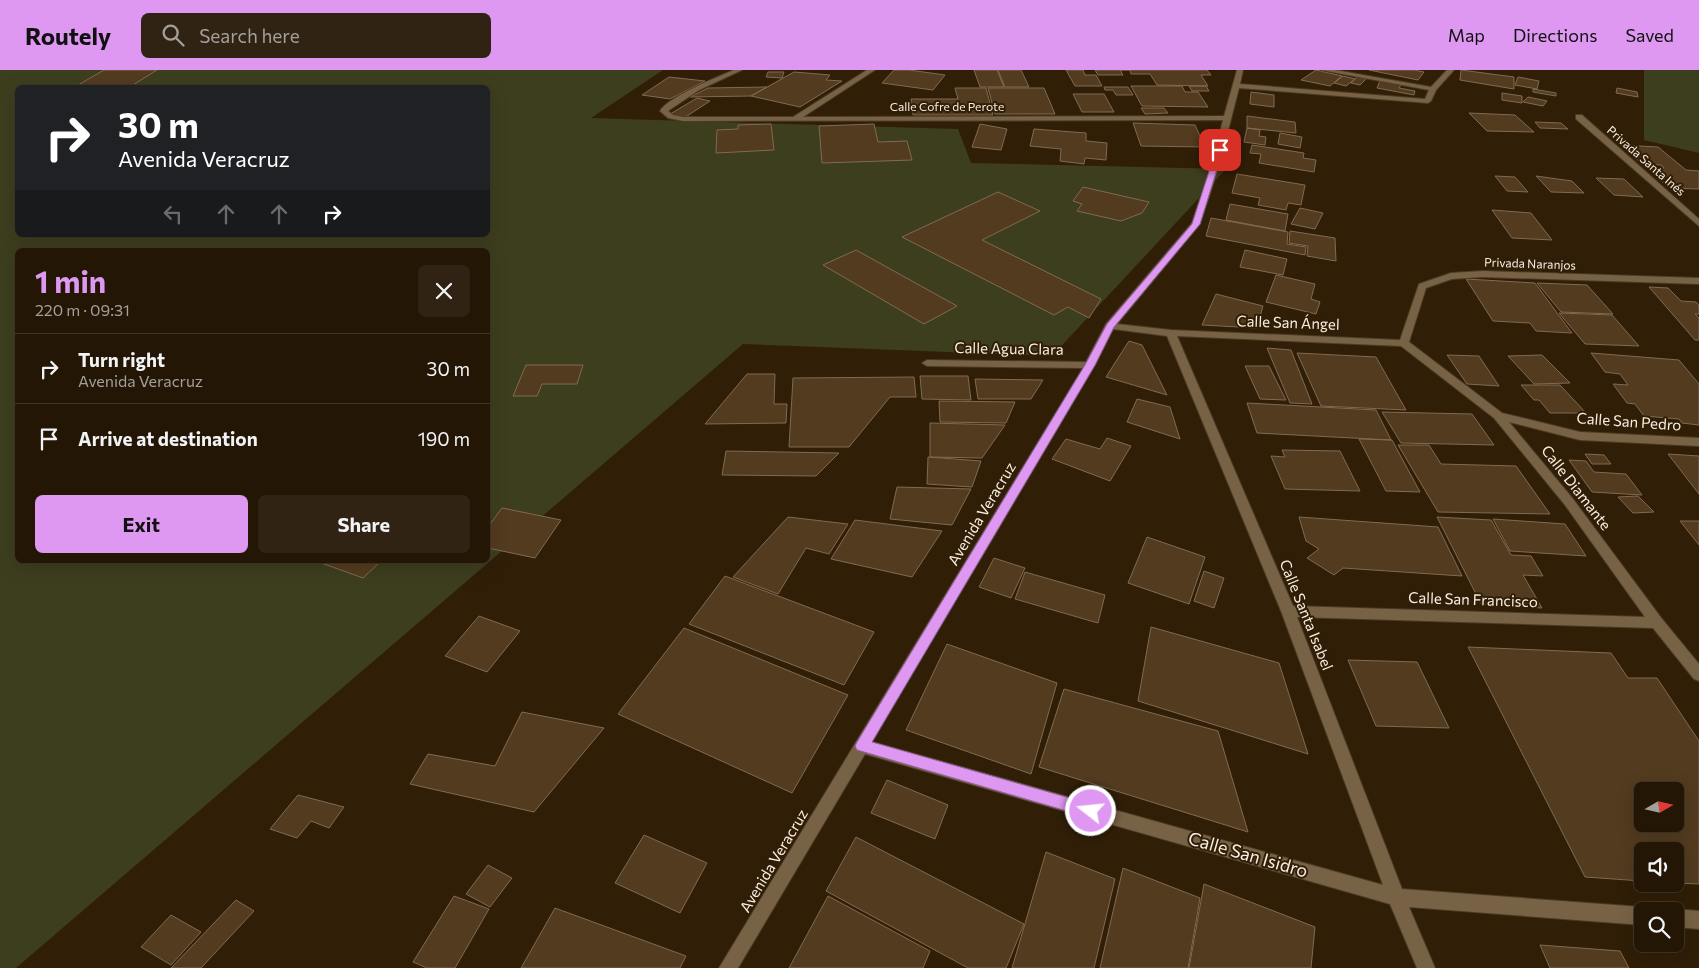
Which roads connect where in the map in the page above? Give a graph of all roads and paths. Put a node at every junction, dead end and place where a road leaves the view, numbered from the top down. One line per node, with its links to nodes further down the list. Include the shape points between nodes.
1 (739, 70): 10 (street, Calle Cofre de Perote, via 697,88 666,107 664,112 674,118)
2 (872, 70): 10 (street)
3 (1240, 70): 6 (street, Avenida Veracruz)
4 (1324, 70): 7 (street)
5 (1451, 70): 7 (street)
6 (1236, 86): 7 (street, via 1428,101); 9 (street, Avenida Veracruz)
7 (1433, 88)
8 (1579, 117): 11 (street, Privada Santa Inés)
9 (1228, 118): 10 (street, Calle Cofre de Perote); 13 (street, Avenida Veracruz, via 1196,224)
10 (793, 119)
11 (1699, 223)
12 (1699, 281): 15 (street, Privada Naranjos, via 1483,274 1451,276 1422,286)
13 (1110, 326): 14 (street); 17 (street, Avenida Veracruz)
14 (1171, 333): 15 (street, Calle San Ángel); 20 (street, Calle Santa Isabel)
15 (1404, 343): 18 (street, Calle Diamante)
16 (927, 363): 17 (street, Calle Agua Clara)
17 (1090, 365): 23 (street, Avenida Veracruz)
18 (1498, 416): 19 (street, Calle San Pedro, via 1580,436); 21 (street, Calle Diamante, via 1569,502)
19 (1699, 442)
20 (1288, 611): 21 (street, Calle San Francisco); 24 (street, Calle Santa Isabel)
21 (1657, 623): 22 (street, Calle Diamante)
22 (1699, 675)
23 (862, 746): 24 (street, Calle San Isidro); 28 (street, Avenida Veracruz)
24 (1396, 897): 25 (street, Calle San Isidro); 29 (street, Calle Santa Isabel)
25 (1634, 915)
26 (1684, 919): 27 (street)
27 (1699, 920)
28 (728, 968)
29 (1426, 968)

